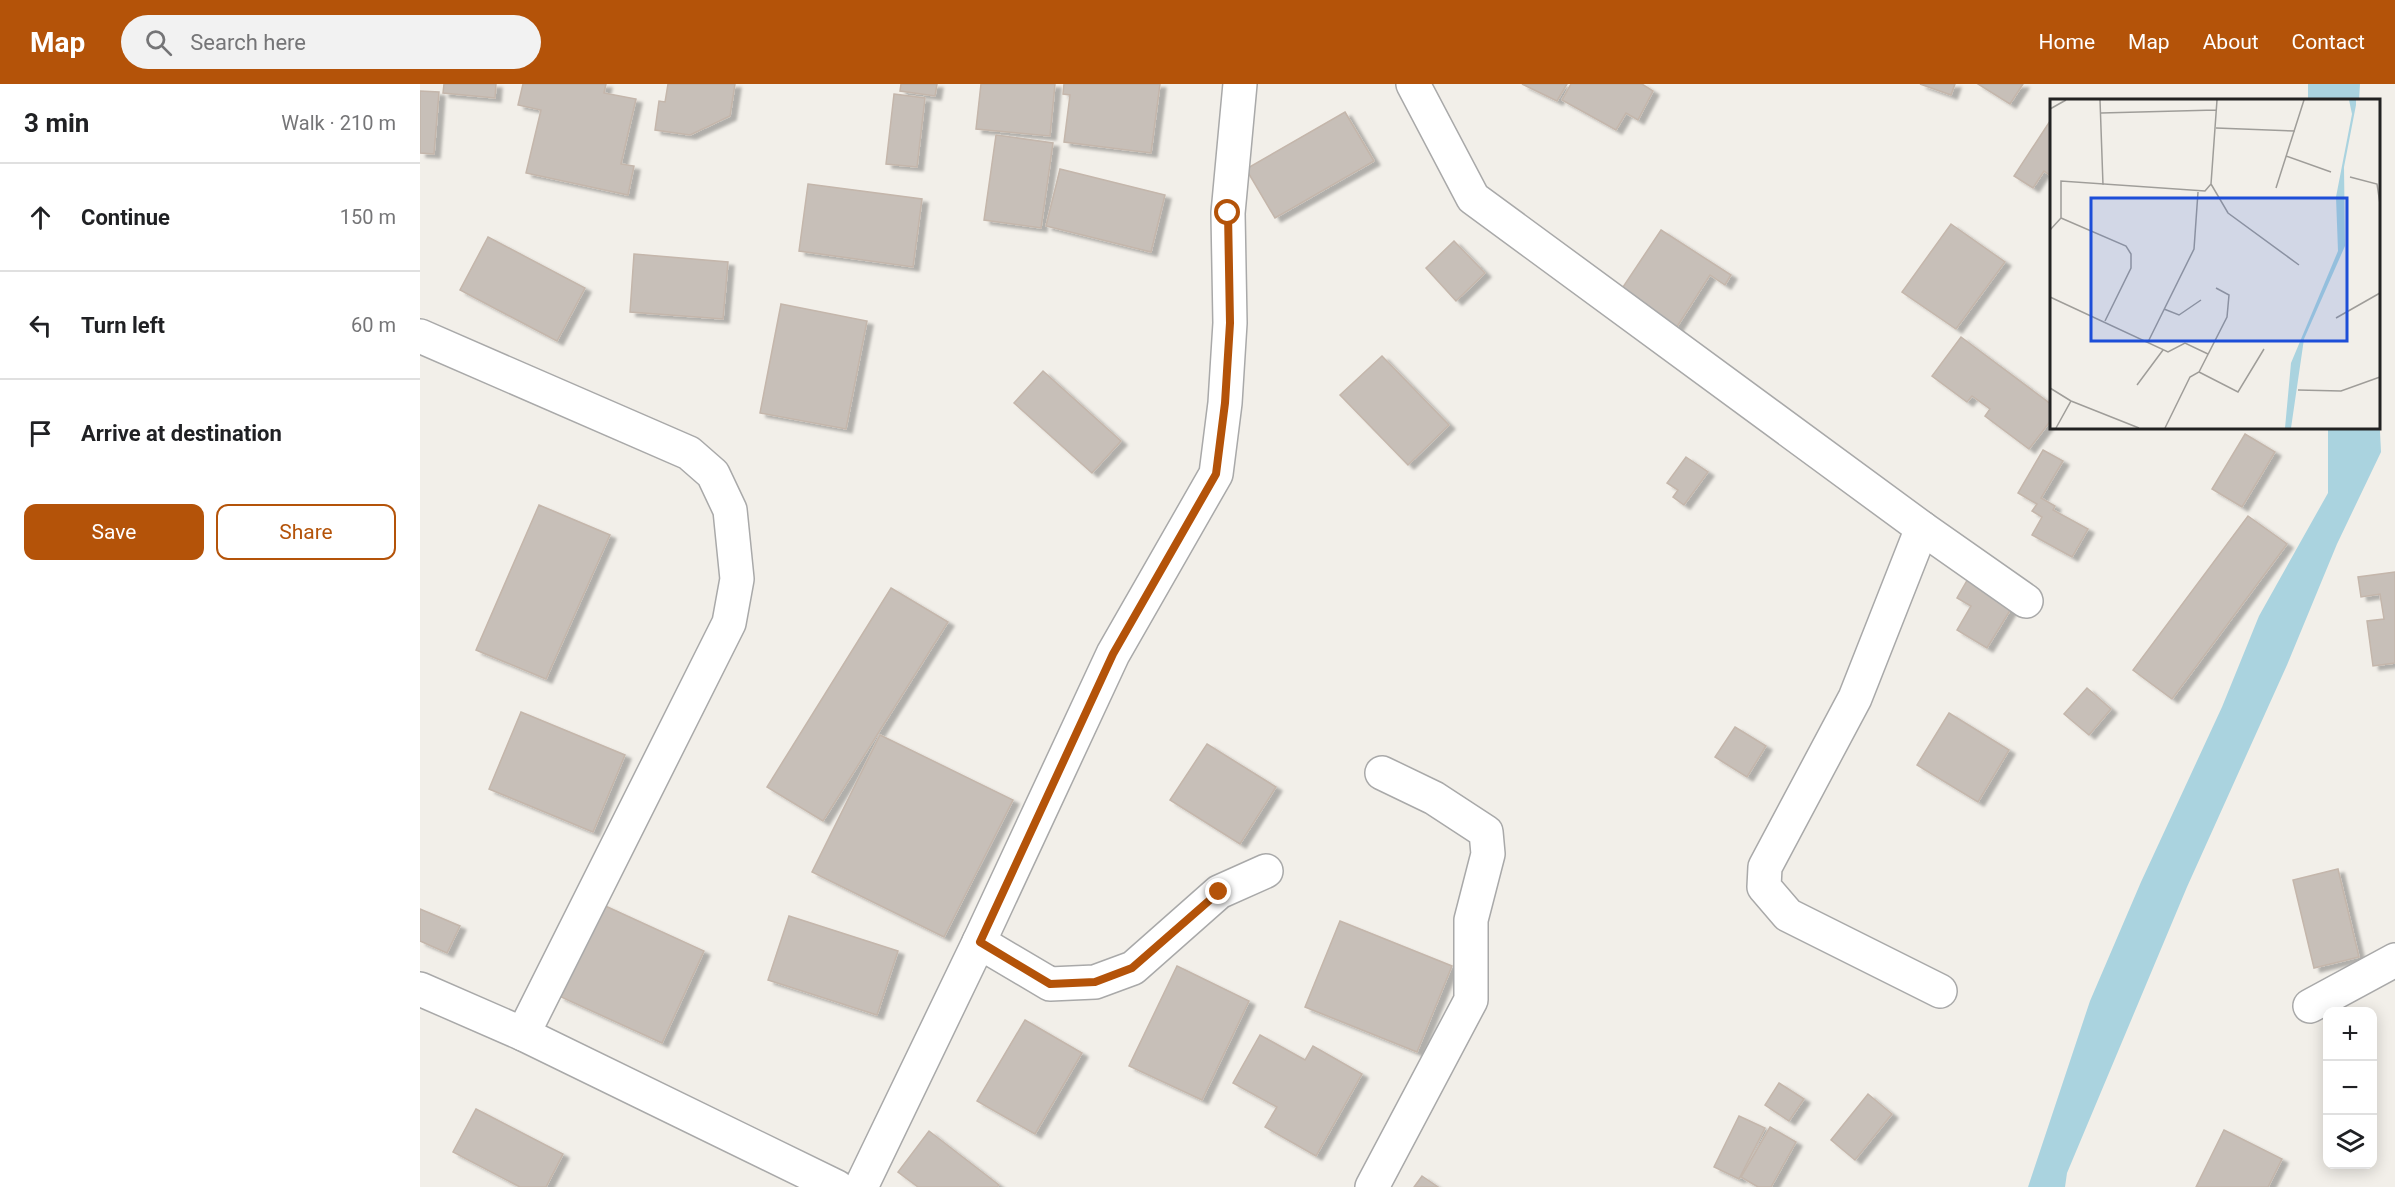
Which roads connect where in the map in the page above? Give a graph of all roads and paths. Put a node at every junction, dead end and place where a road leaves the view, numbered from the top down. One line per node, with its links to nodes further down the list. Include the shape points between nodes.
1 (1240, 84): 8 (street, via 1228,213 1230,323 1216,474 1113,654)
2 (1413, 84): 4 (street, via 1473,198)
3 (420, 336): 13 (street, via 689,453 713,474 730,510 737,579 729,623)
4 (1922, 528): 5 (street); 11 (street, via 1855,698 1765,867 1764,887 1788,915)
5 (2026, 601)
6 (1382, 773): 16 (street, via 1434,798 1486,832 1488,854 1471,920 1471,1000)
7 (1266, 871): 8 (street, via 1219,892 1132,968 1095,982 1050,984)
8 (980, 942): 15 (street)
9 (2395, 960): 12 (street)
10 (420, 989): 13 (street)
11 (1940, 991)
12 (2310, 1006)
13 (523, 1034): 14 (street)
14 (837, 1187)
15 (861, 1187)
16 (1372, 1187)

